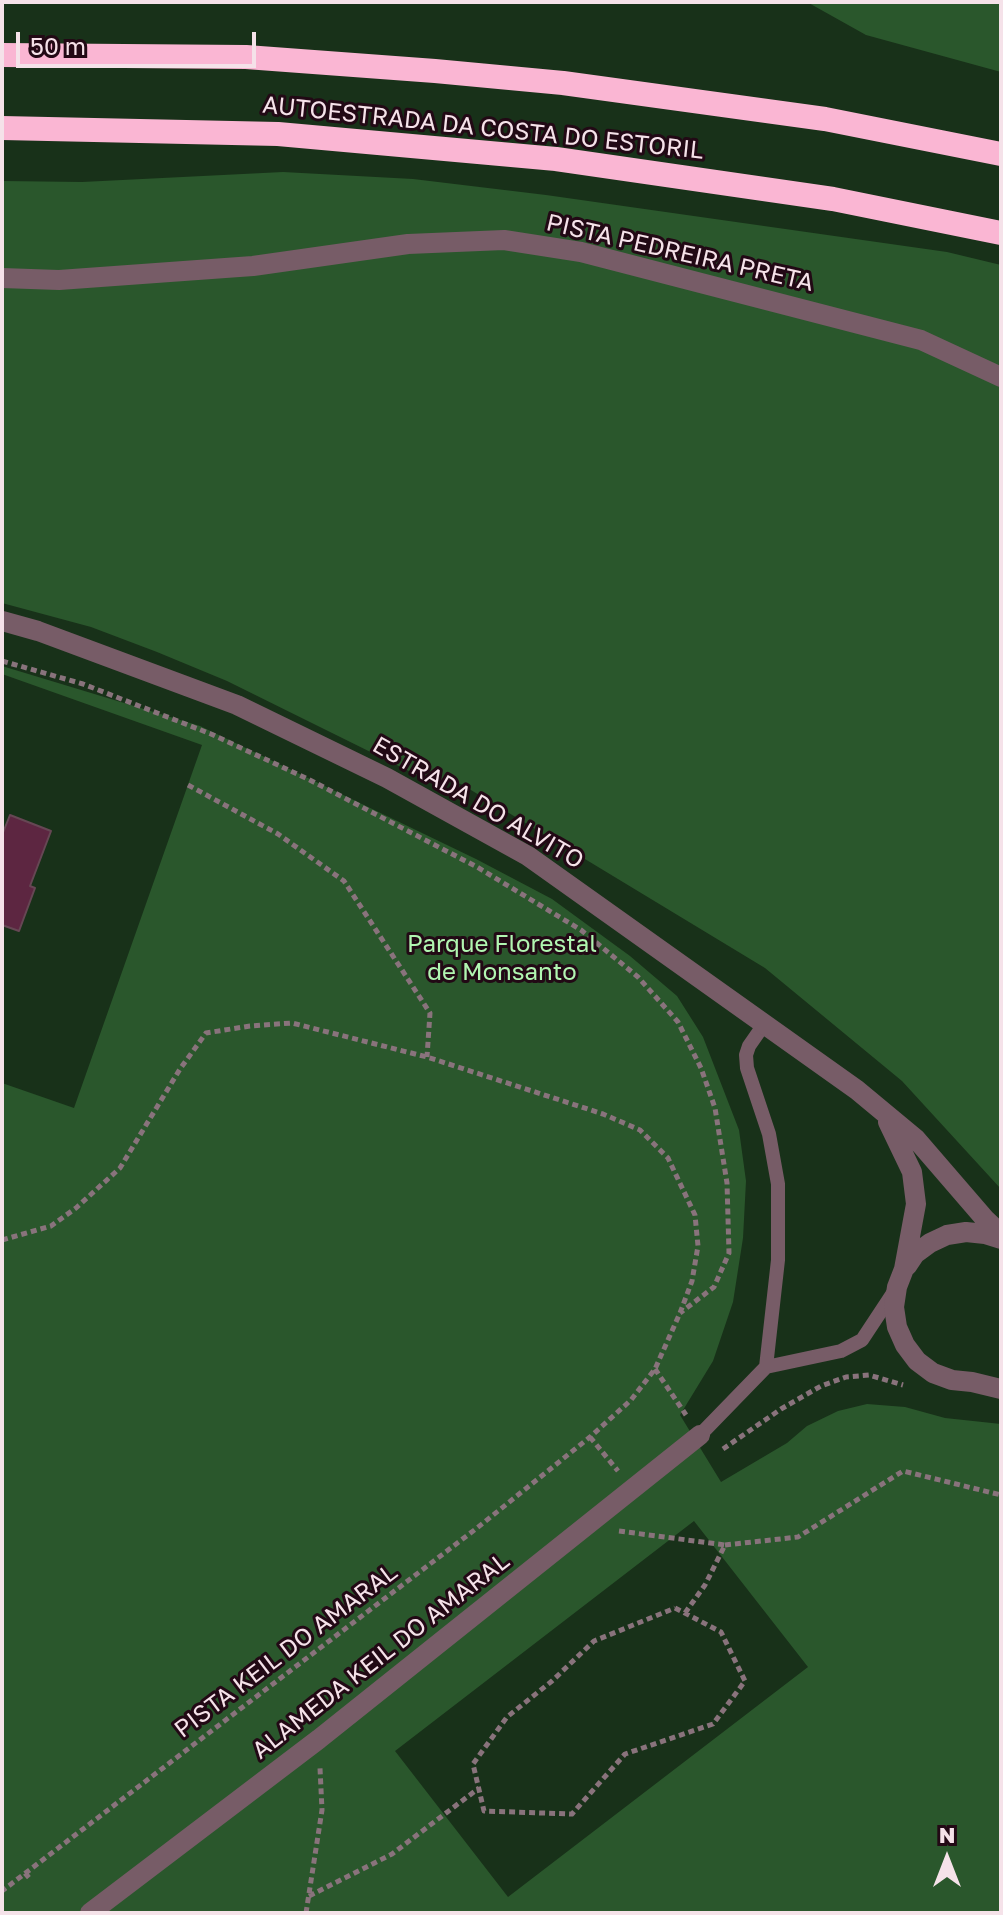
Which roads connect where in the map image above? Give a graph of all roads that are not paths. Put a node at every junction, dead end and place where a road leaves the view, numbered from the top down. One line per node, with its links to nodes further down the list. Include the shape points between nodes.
1 (2, 55): 3 (highway, AUTOESTRADA DA COSTA DO ESTORIL, via 328,61 563,83 825,119)
2 (2, 128): 4 (highway, AUTOESTRADA DA COSTA DO ESTORIL, via 278,134 556,159 833,199)
3 (1001, 154)
4 (1001, 233)
5 (2, 278): 6 (street, PISTA PEDREIRA PRETA, via 59,280 238,267 408,244 504,240 581,252 921,340)
6 (1001, 377)
7 (2, 621): 8 (street, ESTRADA DO ALVITO, via 237,705 387,778 528,856)
8 (765, 1023): 9 (street, ESTRADA DO ALVITO); 12 (lane, via 746,1055 778,1184 778,1260)
9 (883, 1112): 10 (street, ESTRADA DO ALVITO, via 916,1139); 11 (street, ESTRADA DO ALVITO, via 915,1187 914,1222)
10 (1001, 1236): 11 (street, ESTRADA DO ALVITO, via 947,1235 915,1254)
11 (901, 1278): 12 (lane, via 862,1340 841,1351); 14 (street, ESTRADA DO ALVITO, via 894,1307 905,1345 933,1373)
12 (766, 1367): 16 (lane)
13 (1001, 1374): 14 (street, ESTRADA DO ALVITO)
14 (972, 1382): 15 (street, ESTRADA DO ALVITO)
15 (1001, 1389)
16 (700, 1435): 17 (street, ALAMEDA KEIL DO AMARAL, via 319,1739)
17 (90, 1913)

